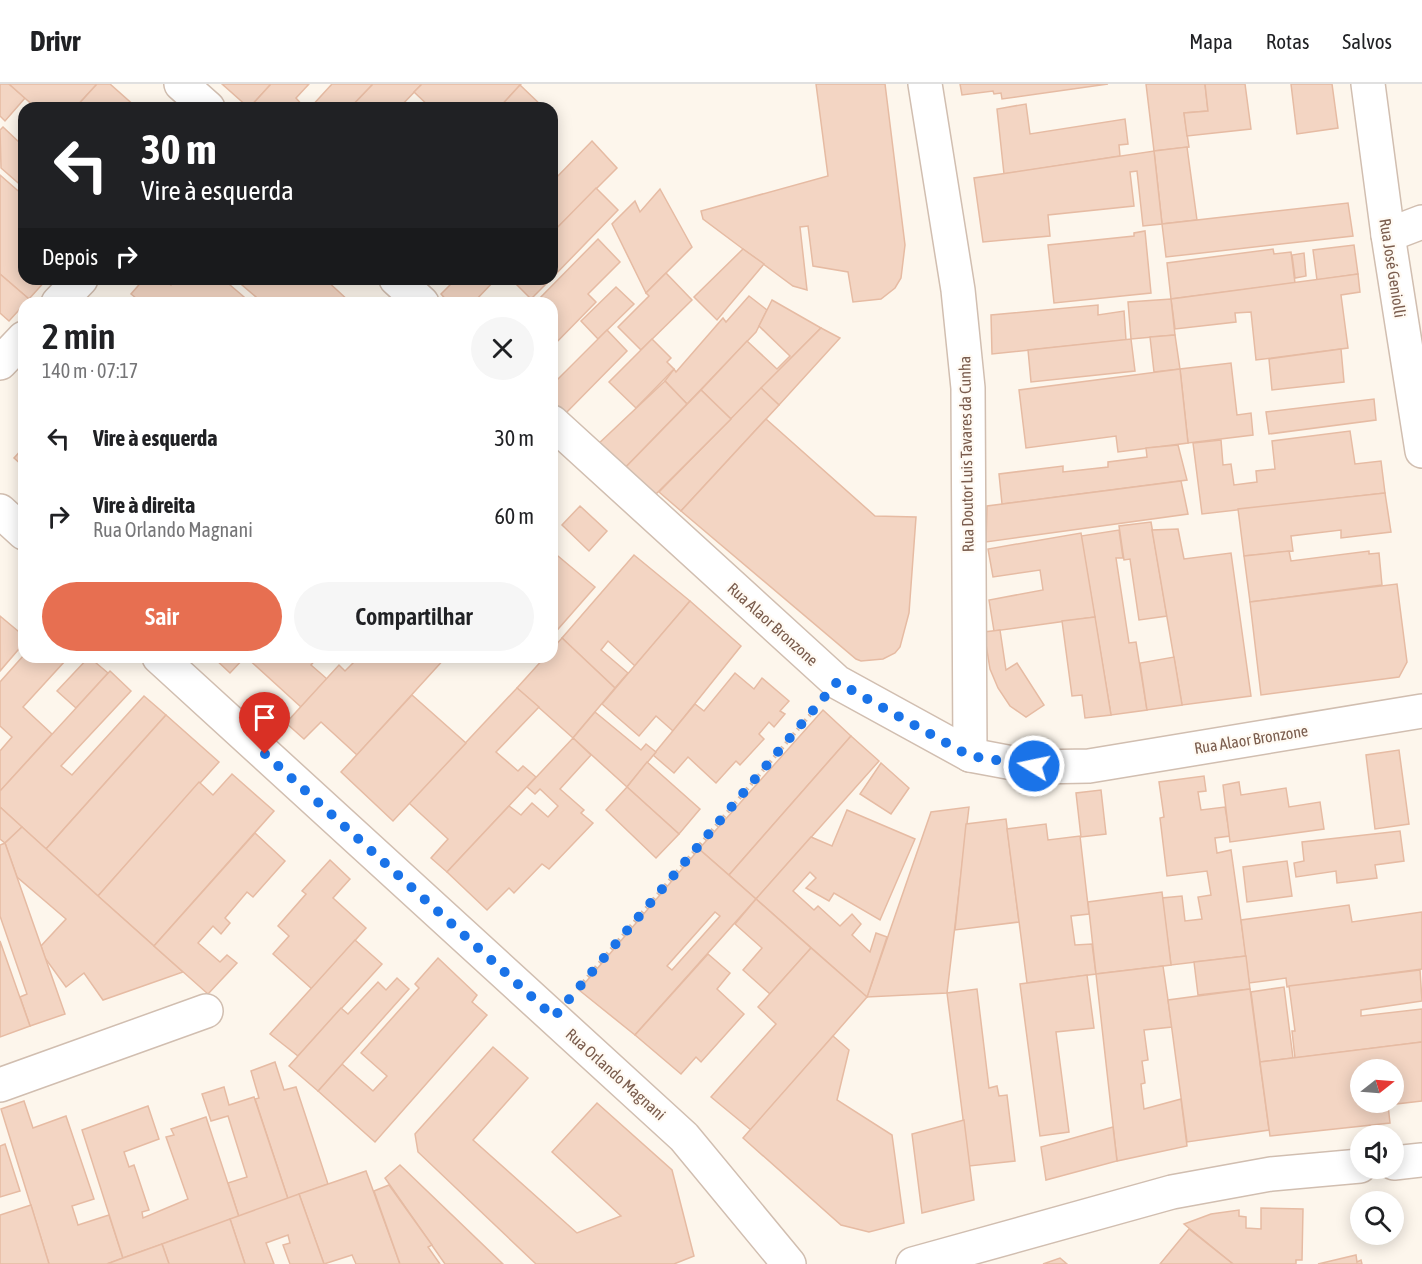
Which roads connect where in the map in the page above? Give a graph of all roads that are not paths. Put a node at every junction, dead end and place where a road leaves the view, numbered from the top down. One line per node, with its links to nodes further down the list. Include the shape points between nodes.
1 (182, 84): 4 (street)
2 (925, 84): 19 (street, Rua Doutor Luis Tavares da Cunha, via 958,290 968,388)
3 (1368, 84): 6 (street, Rua José Geniolli)
4 (202, 102)
5 (1422, 222): 6 (street)
6 (1388, 235): 14 (street, Rua José Geniolli)
7 (75, 285): 9 (street)
8 (402, 285): 10 (street)
9 (64, 297)
10 (416, 297)
11 (18, 344): 12 (street)
12 (0, 363)
13 (558, 427): 19 (street, Rua Alaor Bronzone, via 837,682)
14 (1422, 451)
15 (0, 511): 16 (street)
16 (18, 528)
17 (166, 663): 25 (street, Rua Orlando Magnani, via 684,1137)
18 (1422, 711): 19 (street, Rua Alaor Bronzone, via 1089,766 1034,766)
19 (970, 756)
20 (206, 1011): 21 (street)
21 (0, 1085)
22 (1422, 1160): 23 (street)
23 (1404, 1162)
24 (1350, 1167): 26 (street, via 1271,1174 1172,1192)
25 (789, 1264)
26 (913, 1264)

